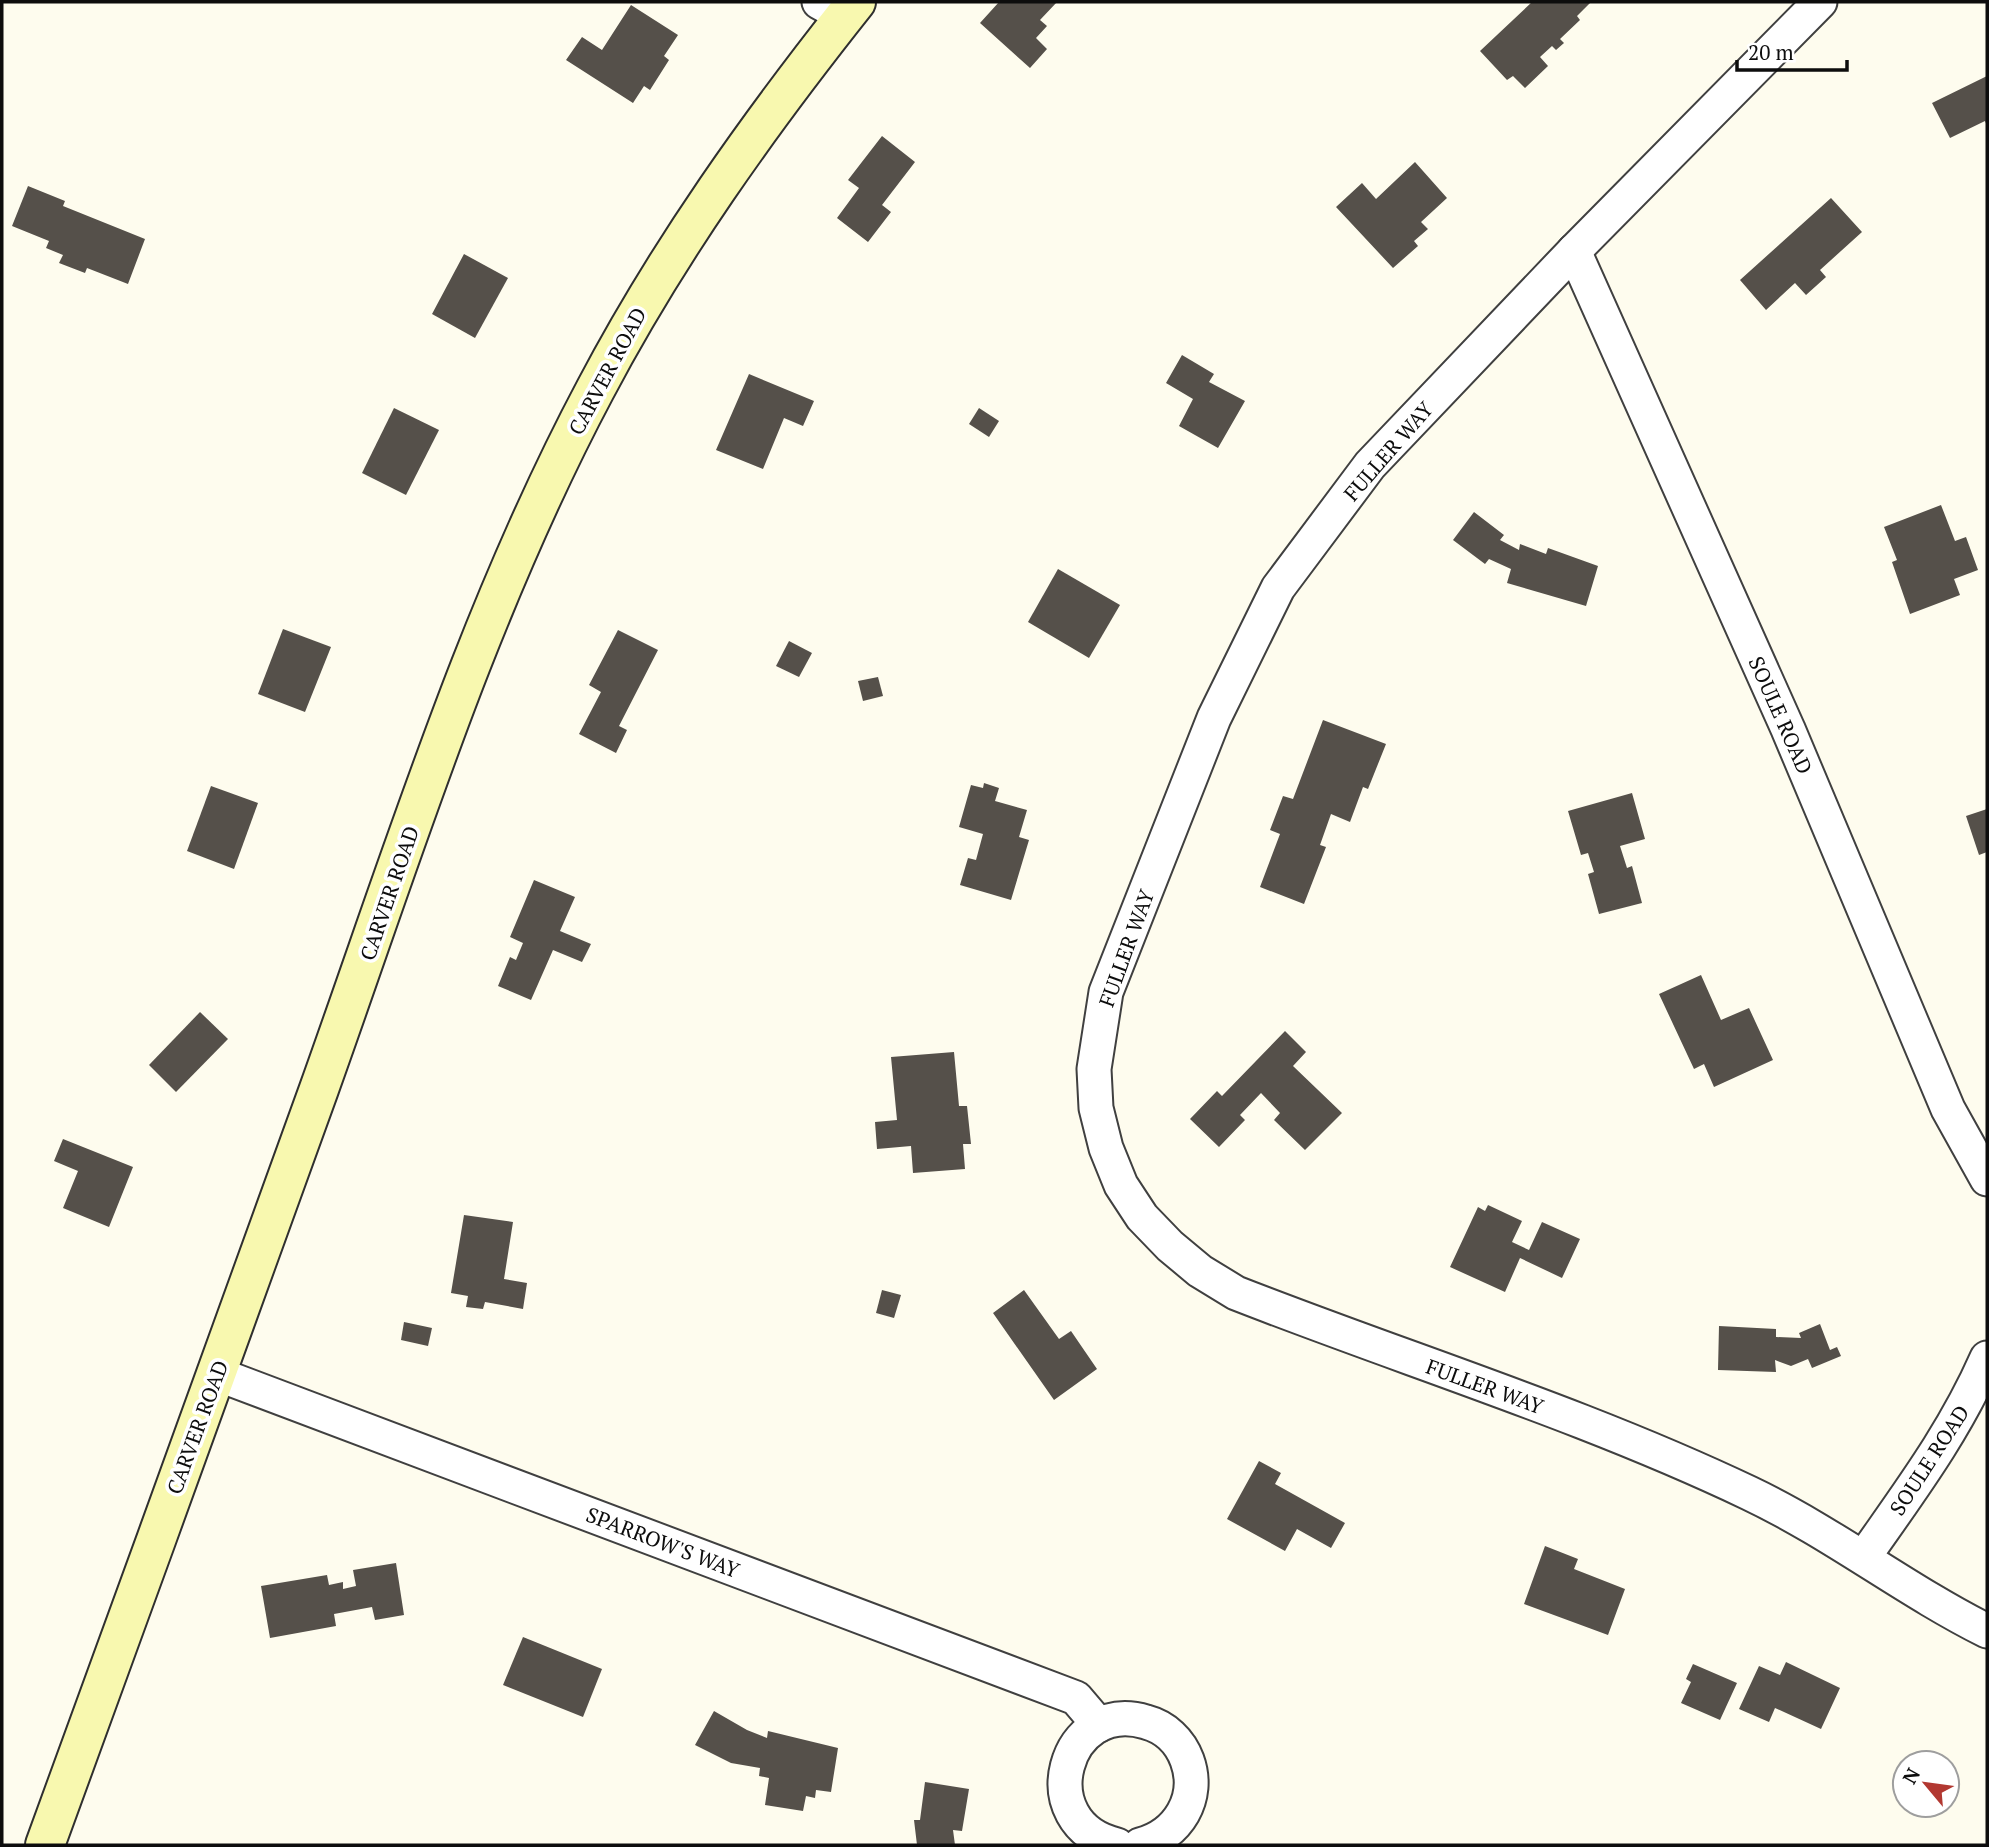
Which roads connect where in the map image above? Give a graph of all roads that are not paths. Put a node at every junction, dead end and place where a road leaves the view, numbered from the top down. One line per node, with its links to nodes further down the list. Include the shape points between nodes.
1 (1820, 2): 3 (street, FULLER WAY)
2 (840, 6): 6 (street, CARVER ROAD, via 646,298 546,489 451,715)
3 (1574, 251): 4 (street, SOULE ROAD, via 1788,729 1948,1109); 7 (street, FULLER WAY, via 1370,465 1278,589 1214,718 1106,992 1094,1069 1096,1108 1121,1185 1142,1217 1212,1279 1277,1309 1649,1448 1789,1513)
4 (1987, 1179)
5 (1987, 1358): 7 (street, SOULE ROAD, via 1942,1446)
6 (217, 1374): 9 (street, SPARROW'S WAY, via 1076,1698); 10 (street, CARVER ROAD)
7 (1864, 1557): 8 (street, FULLER WAY)
8 (1987, 1631)
9 (1099, 1725): 11 (street, via 1069,1757 1066,1801 1081,1827); 12 (street, via 1117,1719 1156,1725 1184,1751 1191,1770 1192,1789 1182,1816 1162,1836)
10 (45, 1845)
11 (1117, 1845)
12 (1140, 1845)

